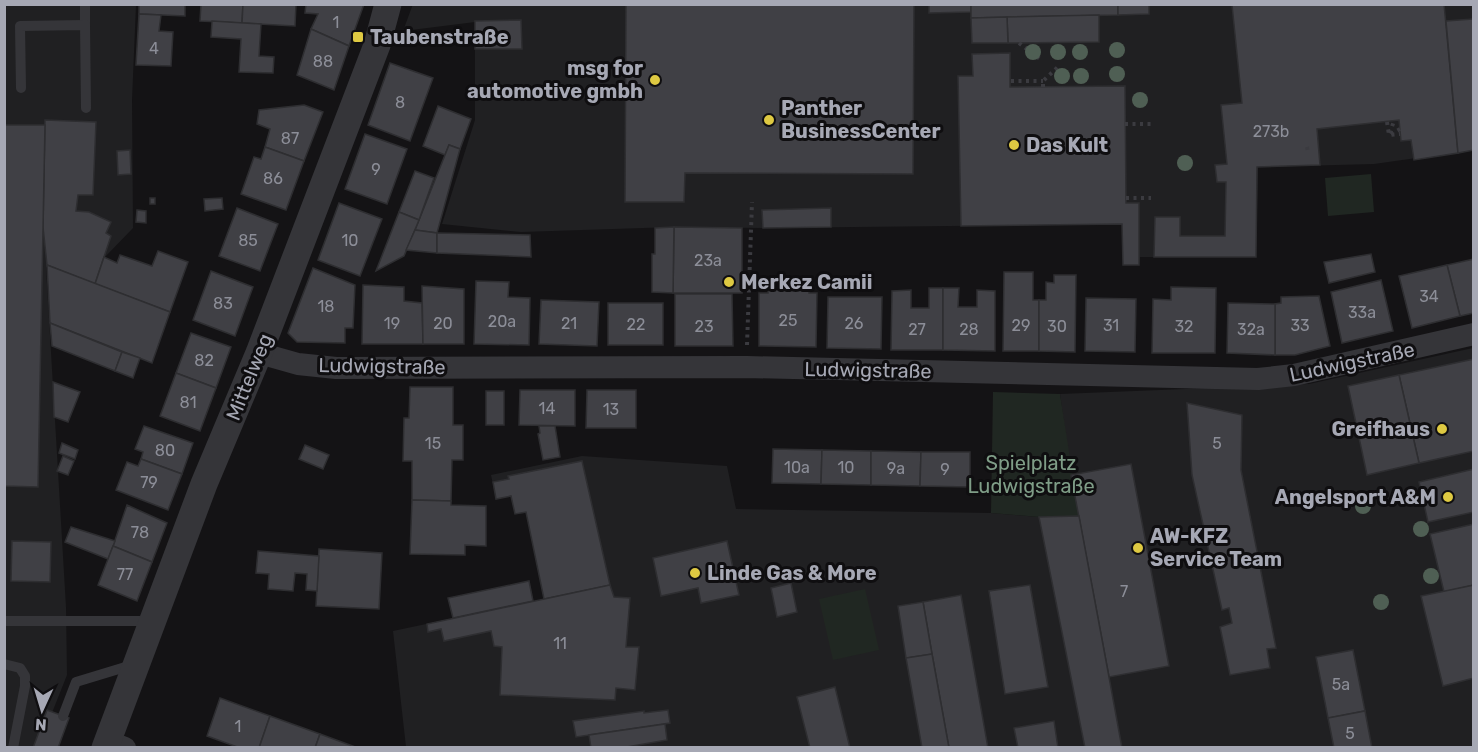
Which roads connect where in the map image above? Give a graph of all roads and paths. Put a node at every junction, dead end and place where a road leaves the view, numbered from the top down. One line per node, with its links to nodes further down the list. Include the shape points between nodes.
1 (85, 4): 3 (lane)
2 (388, 4): 21 (street, Mittelweg, via 377,45)
3 (85, 25): 8 (lane, via 20,26); 9 (lane)
4 (1019, 43): 5 (path)
5 (1040, 59)
6 (1060, 64): 7 (path, via 1043,84)
7 (1011, 81)
8 (21, 88)
9 (86, 108)
10 (1394, 121): 15 (path)
11 (1387, 122): 15 (path)
12 (1125, 124): 13 (path)
13 (1155, 124)
14 (1400, 131): 15 (path)
15 (1389, 135)
16 (1126, 198): 17 (path)
17 (1151, 198)
18 (752, 202): 20 (path)
19 (1473, 334): 21 (street, Ludwigstraße, via 1294,375 1258,379 747,367 336,368 298,364)
20 (747, 344)
21 (259, 353): 23 (street, Mittelweg)
22 (4, 621): 23 (lane)
23 (152, 621): 25 (street, Mittelweg)
24 (4, 664): 28 (lane, via 20,668 25,676)
25 (135, 664): 26 (lane, via 76,682); 27 (street, Mittelweg)
26 (63, 716)
27 (112, 745)
28 (13, 747)

